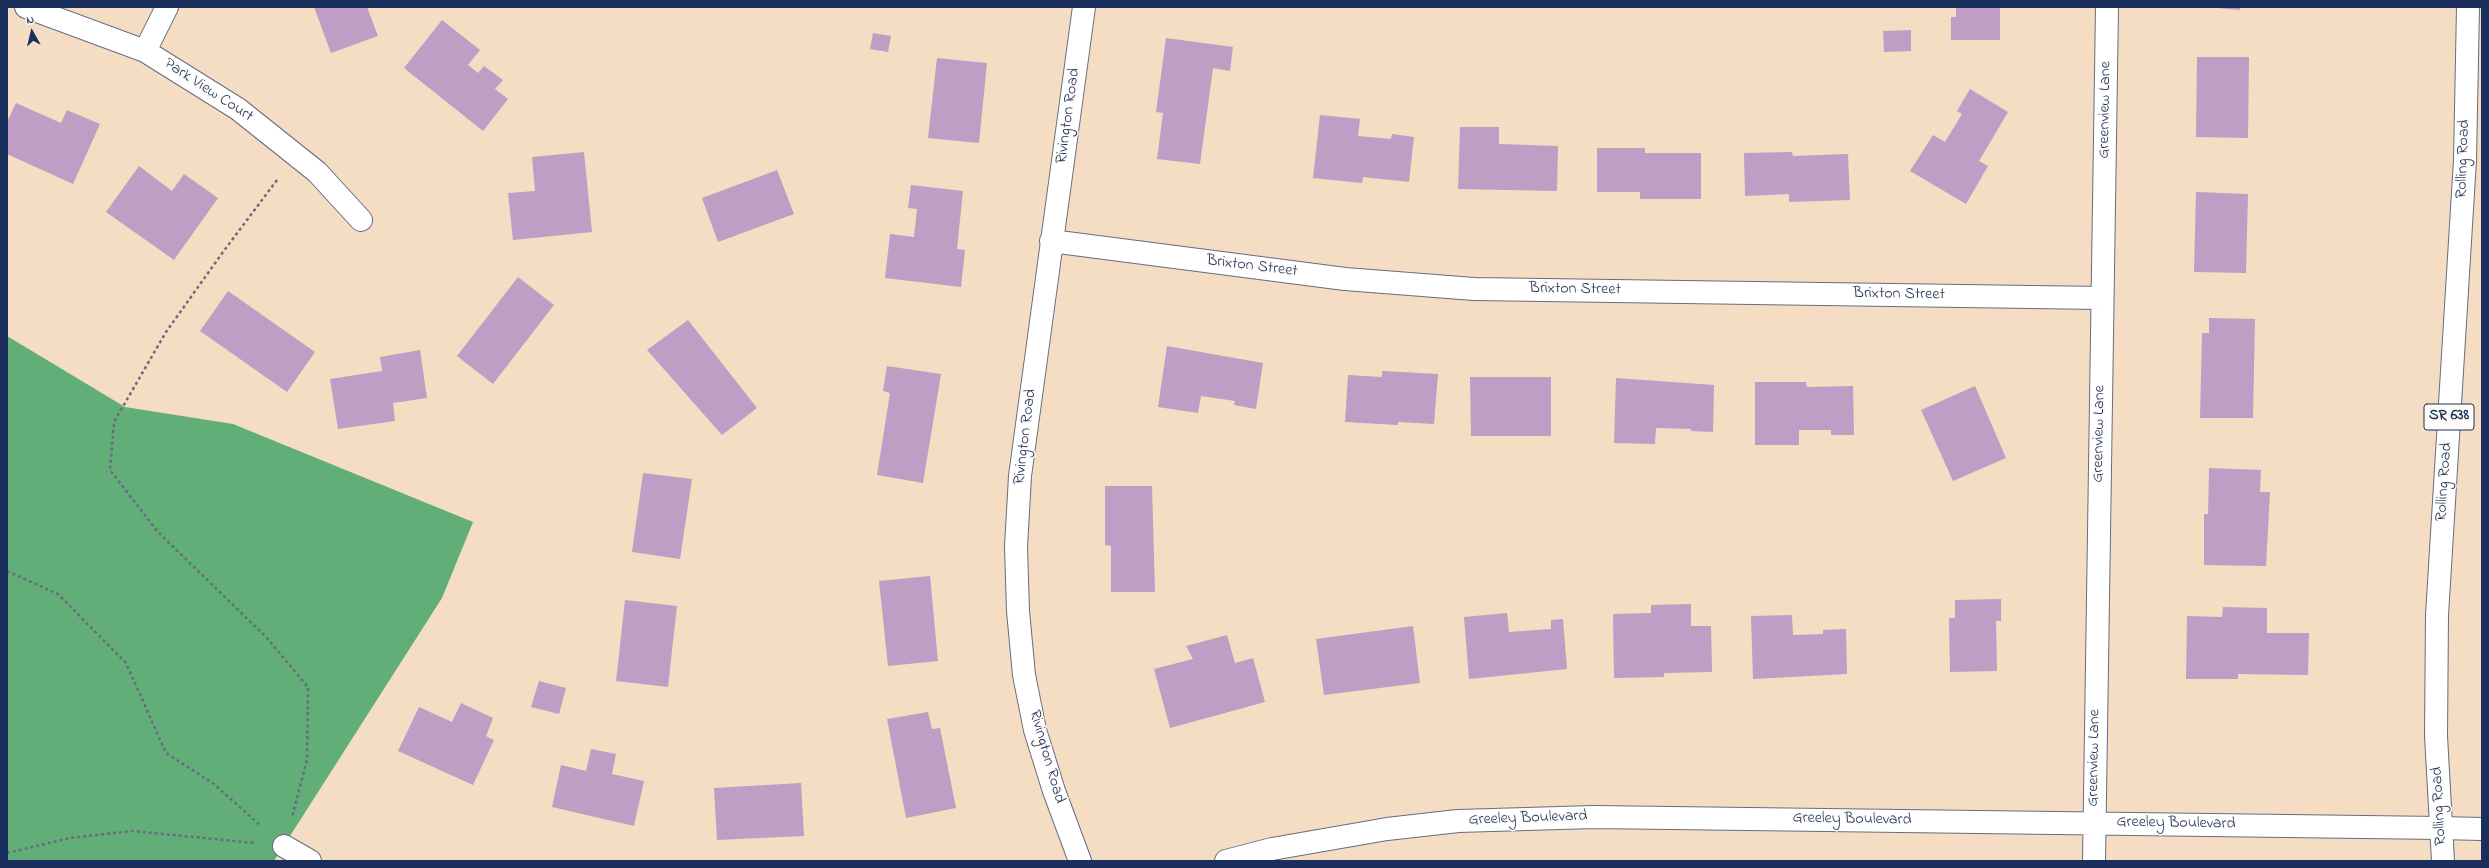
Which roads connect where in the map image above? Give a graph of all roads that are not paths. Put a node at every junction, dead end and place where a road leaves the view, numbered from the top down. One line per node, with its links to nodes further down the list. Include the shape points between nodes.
1 (26, 7): 6 (street, Park View Court)
2 (167, 7): 6 (street)
3 (1084, 7): 8 (street, Rivington Road)
4 (2107, 7): 9 (street, Greenview Lane)
5 (2468, 7): 11 (street, Rolling Road / SR 638, via 2465,160 2437,615 2436,736)
6 (146, 51): 7 (street, Park View Court, via 238,109 296,154 317,172)
7 (361, 220)
8 (1051, 241): 9 (street, Brixton Street, via 1345,279 1474,289); 15 (street, Rivington Road, via 1020,476 1016,547 1018,611 1024,675 1035,730)
9 (2101, 298): 10 (street, Greenview Lane)
10 (2094, 823): 11 (street, Greeley Boulevard); 16 (street, Greeley Boulevard, via 1594,817 1458,821 1379,830 1272,849); 17 (street, Greenview Lane)
11 (2440, 828): 12 (street, Greeley Boulevard); 18 (street, Rolling Road / SR 638)
12 (2482, 829)
13 (284, 846): 14 (street)
14 (310, 861)
15 (1080, 861)
16 (1226, 861)
17 (2094, 861)
18 (2443, 861)

